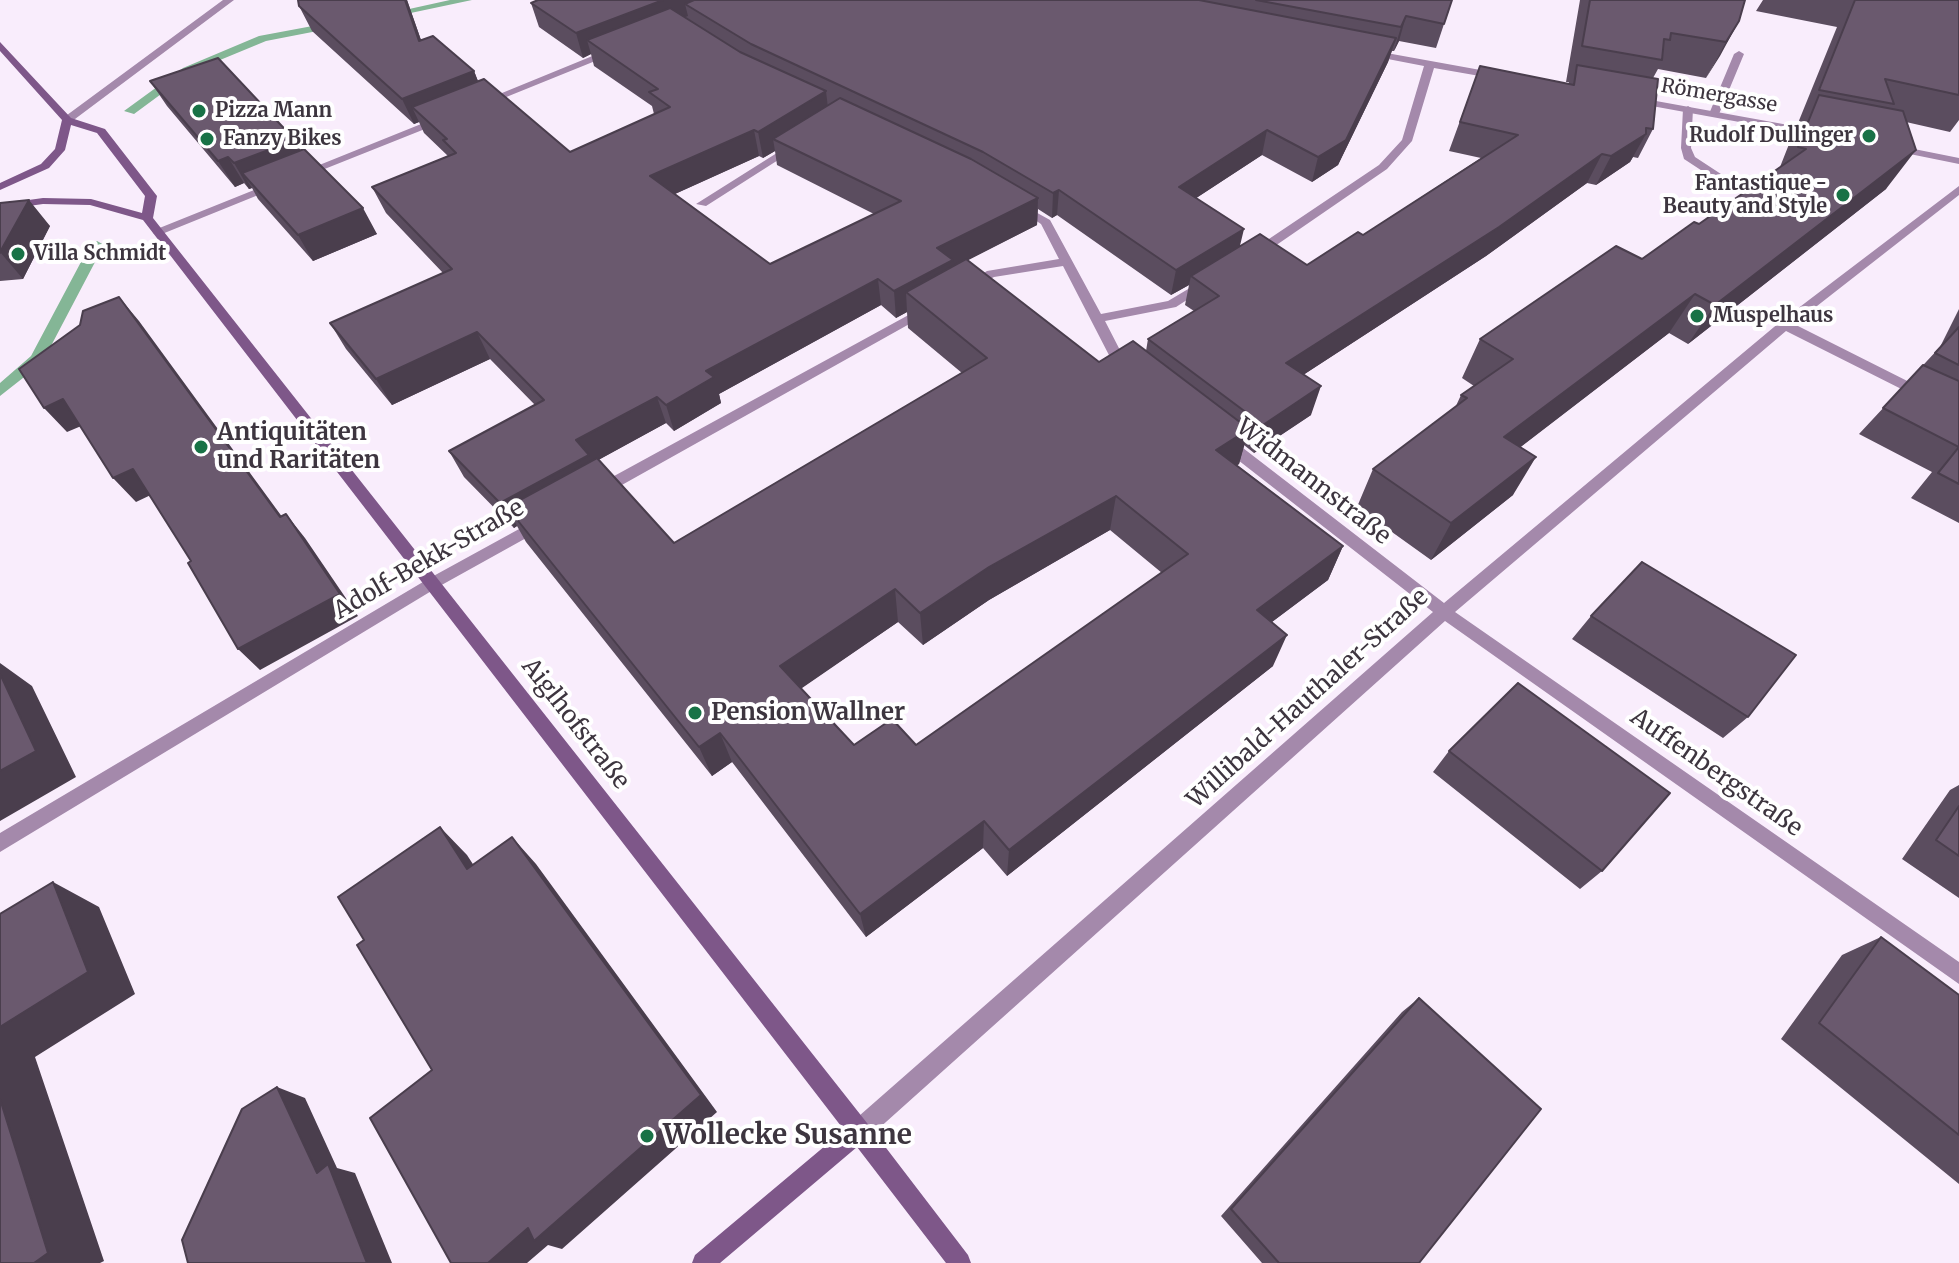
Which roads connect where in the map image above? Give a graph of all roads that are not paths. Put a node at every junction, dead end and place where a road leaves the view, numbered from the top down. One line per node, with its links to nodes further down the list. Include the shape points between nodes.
1 (229, 0): 13 (street)
2 (0, 45): 13 (street)
3 (618, 49): 9 (street)
4 (1353, 50): 6 (street)
5 (1739, 54): 12 (street)
6 (1430, 64): 7 (street); 26 (street, via 1407,141 1383,167)
7 (1506, 78)
8 (1627, 98): 10 (street, Römergasse)
9 (473, 106)
10 (1688, 109): 12 (street, Römergasse); 18 (street, via 1690,159)
11 (459, 112): 25 (street)
12 (1714, 114): 14 (street, Römergasse)
13 (67, 120): 19 (street, via 60,150 45,166); 24 (street, via 101,131 151,196)
14 (1826, 135)
15 (803, 141): 22 (street)
16 (1885, 146): 17 (street)
17 (1959, 161)
18 (1720, 178)
19 (0, 187)
20 (1959, 189): 32 (street, Willibald-Hauthaler-Straße)
21 (1012, 201): 27 (street, via 1046,222)
22 (702, 204)
23 (0, 207): 24 (street, via 76,201)
24 (147, 218): 25 (street, Aiglhofstraße)
25 (158, 231): 38 (street, Aiglhofstraße)
26 (1246, 259)
27 (1065, 262): 29 (street, via 991,274); 31 (street)
28 (1222, 274): 31 (street, via 1172,304)
29 (963, 289)
30 (935, 304): 36 (street)
31 (1096, 319): 33 (street, via 1118,359)
32 (1785, 325): 34 (street); 39 (street, Willibald-Hauthaler-Straße)
33 (1143, 379)
34 (1959, 413)
35 (1219, 437): 39 (street, Widmannstraße)
36 (588, 497)
37 (560, 513): 38 (street, Adolf-Bekk-Straße)
38 (433, 583): 40 (street, Adolf-Bekk-Straße); 42 (street, Aiglhofstraße)
39 (1444, 612): 41 (street, Auffenbergstraße); 42 (street, Willibald-Hauthaler-Straße)
40 (0, 843)
41 (1959, 974)
42 (859, 1131): 43 (street, Willibald-Hauthaler-Straße); 44 (street, Aiglhofstraße)
43 (703, 1263)
44 (960, 1263)

